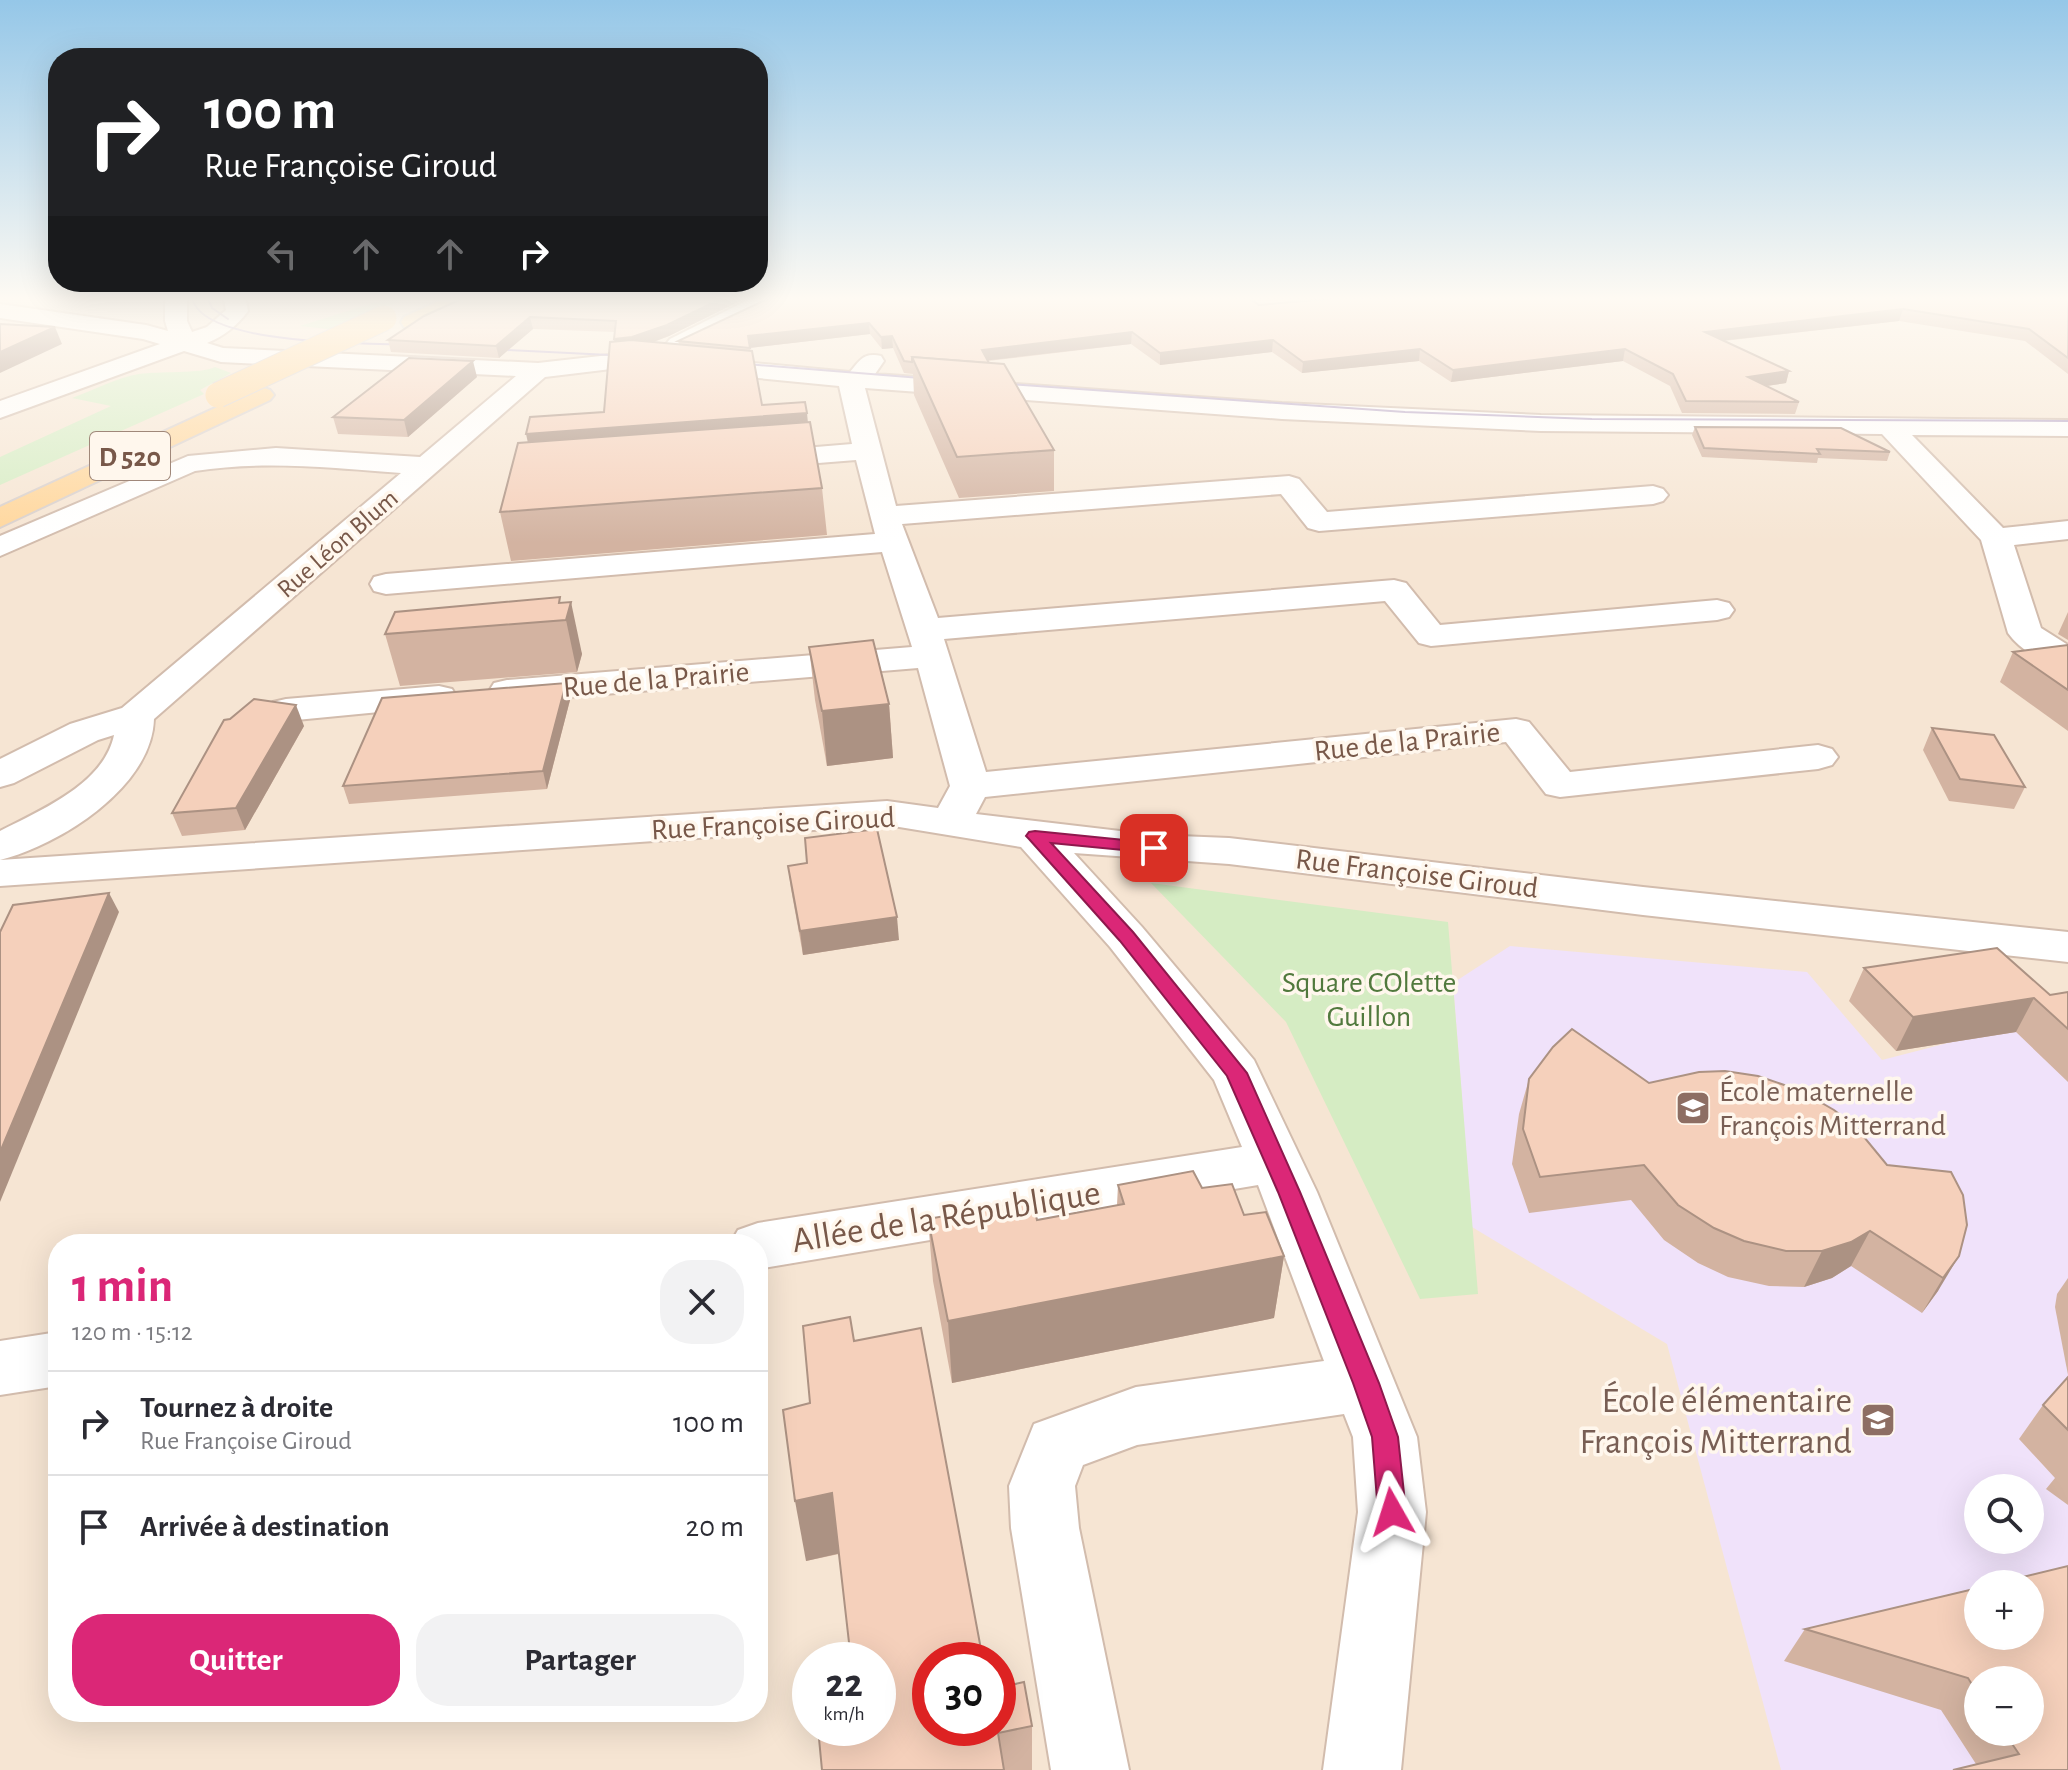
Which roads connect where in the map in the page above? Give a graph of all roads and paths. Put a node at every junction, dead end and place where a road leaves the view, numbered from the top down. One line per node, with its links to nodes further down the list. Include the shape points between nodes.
1 (86, 379): 9 (street)
2 (253, 379): 16 (main road, D 520, bridge)
3 (295, 379): 17 (main road, D 520)
4 (528, 379): 14 (street, Rue Léon Blum)
5 (858, 379): 12 (street, via 853,395)
6 (951, 379): 10 (street, via 1267,410 1556,423)
7 (1080, 379): 8 (street, via 1504,405)
8 (2014, 403)
9 (0, 410)
10 (1890, 427): 11 (street); 20 (street)
11 (2068, 428)
12 (868, 451): 13 (street); 18 (street)
13 (724, 463)
14 (428, 466): 21 (street, via 214,459 188,464); 27 (street, Rue Léon Blum)
15 (1653, 495): 18 (street, via 1319,522 1289,485)
16 (0, 496)
17 (0, 518)
18 (888, 529): 22 (street); 24 (street)
19 (2068, 530): 20 (street)
20 (1996, 538): 25 (street, via 2025,633)
21 (0, 547)
22 (386, 584)
23 (1717, 610): 24 (street, Rue de la Prairie, via 1431,636 1394,590)
24 (928, 643): 26 (street, Rue de la Prairie); 30 (street)
25 (2068, 661)
26 (286, 710)
27 (135, 716): 29 (street, Rue Léon Blum, via 84,732); 32 (street, via 127,758 102,785 44,825)
28 (1818, 757): 30 (street, Rue de la Prairie, via 1560,785 1516,730)
29 (0, 775)
30 (961, 804): 31 (street, Rue Françoise Giroud); 33 (street, Rue Françoise Giroud)
31 (1035, 836): 34 (street, Rue Françoise Giroud, via 1229,851); 35 (street, via 1126,937 1236,1073)
32 (0, 847)
33 (0, 873)
34 (2068, 947)
35 (1275, 1162): 36 (street, Allée de la République); 39 (street)
36 (768, 1244)
37 (48, 1361): 38 (street)
38 (0, 1368)
39 (1366, 1383): 40 (street, via 1136,1416 1057,1445 1042,1486 1045,1528); 41 (street, via 1385,1437 1392,1512)
40 (1090, 1770)
41 (1362, 1770)

